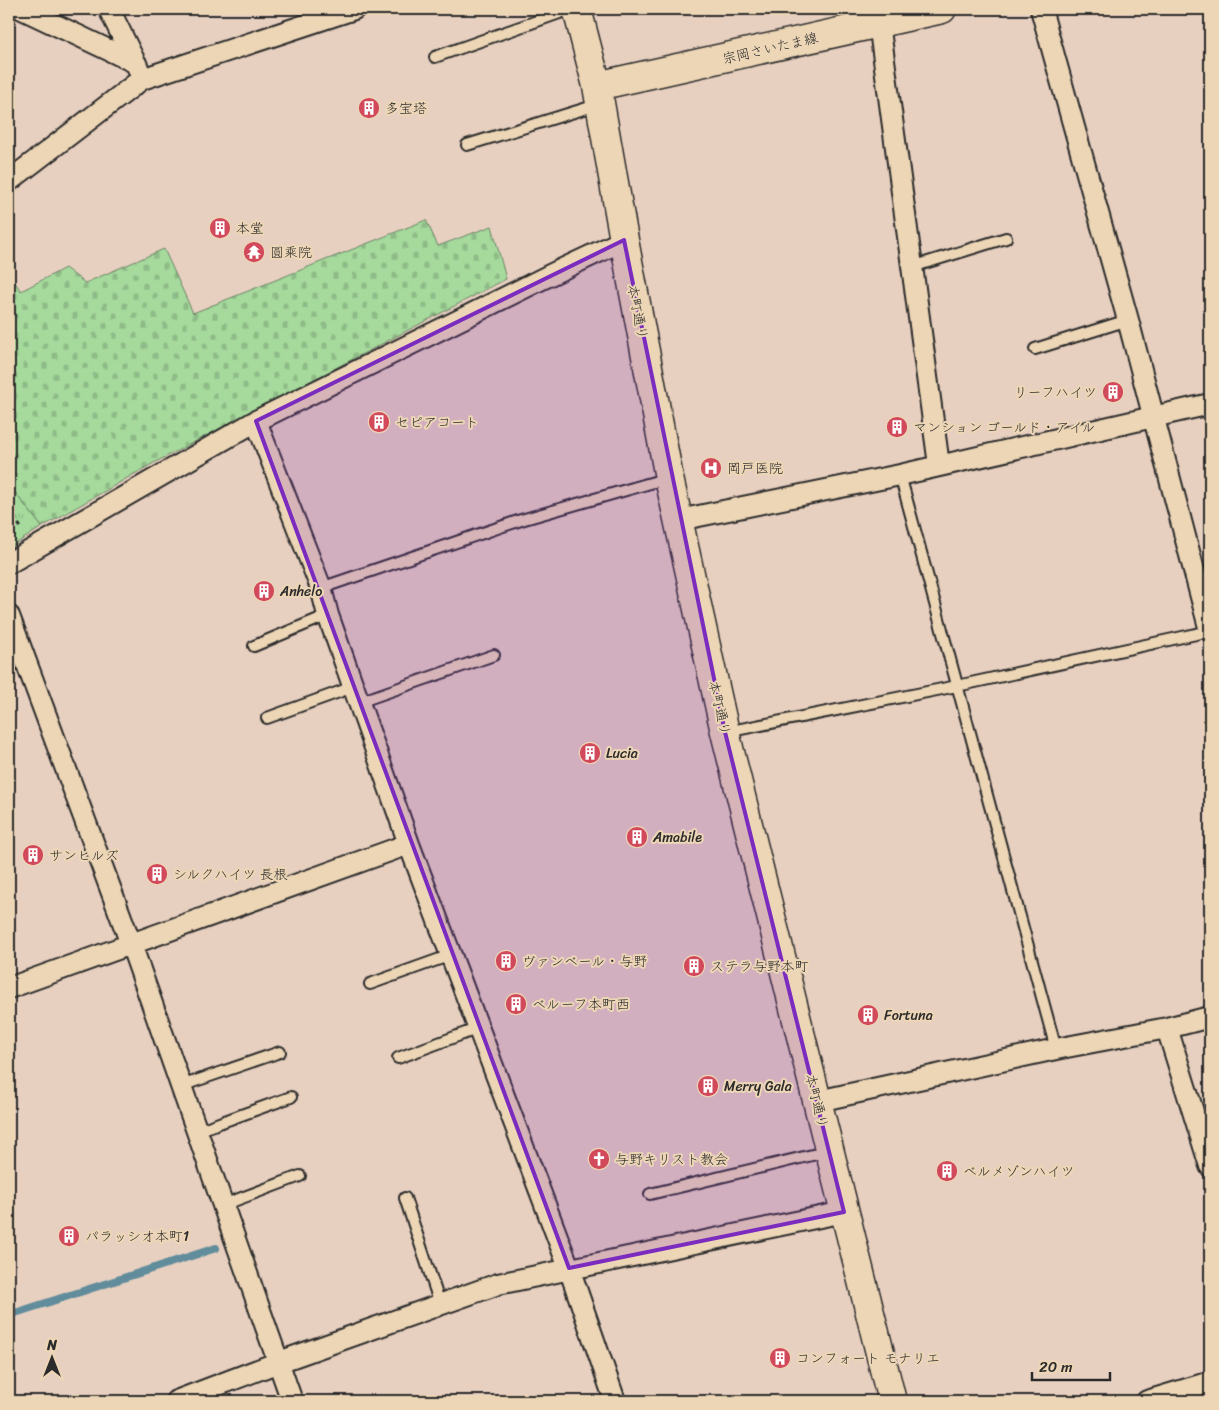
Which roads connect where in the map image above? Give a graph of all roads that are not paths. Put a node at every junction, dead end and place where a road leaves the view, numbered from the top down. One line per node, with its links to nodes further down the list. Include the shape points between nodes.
1 (22, 9): 10 (street)
2 (109, 9): 10 (street)
3 (354, 9): 10 (street)
4 (571, 9): 9 (lane)
5 (577, 9): 11 (main road, 本町通り)
6 (942, 9): 8 (main road, 宗岡さいたま線)
7 (1040, 9): 17 (street)
8 (879, 24): 11 (main road, 宗岡さいたま線); 16 (street)
9 (435, 57)
10 (139, 71): 13 (street)
11 (599, 95): 12 (lane); 15 (main road, 本町通り)
12 (467, 145)
13 (9, 181)
14 (1006, 238): 16 (lane)
15 (624, 240): 21 (street); 24 (main road, 本町通り)
16 (912, 267): 22 (street)
17 (1128, 320): 18 (lane); 20 (street)
18 (1035, 349)
19 (1210, 404): 20 (street)
20 (1154, 418): 22 (street); 30 (street)
21 (256, 421): 26 (street); 27 (street)
22 (939, 465): 23 (street)
23 (900, 475): 25 (street); 33 (lane)
24 (669, 478): 25 (main road, 本町通り); 27 (lane, via 521,520)
25 (679, 520): 36 (main road, 本町通り)
26 (9, 563)
27 (321, 588): 28 (street)
28 (328, 615): 31 (lane); 34 (street)
29 (9, 616): 38 (street)
30 (1210, 631): 33 (lane)
31 (254, 646)
32 (494, 655): 34 (lane)
33 (957, 686): 36 (lane); 45 (lane)
34 (356, 695): 35 (lane); 37 (street)
35 (267, 718)
36 (725, 732): 50 (main road, 本町通り)
37 (409, 844): 38 (street); 39 (street)
38 (131, 944): 41 (street); 48 (street)
39 (451, 955): 40 (lane); 43 (street)
40 (370, 984)
41 (9, 988)
42 (1210, 1017): 44 (street)
43 (479, 1028): 47 (lane); 59 (street)
44 (1167, 1028): 45 (street); 53 (street)
45 (1056, 1049): 50 (street)
46 (280, 1052): 48 (lane)
47 (398, 1058)
48 (181, 1086): 51 (street)
49 (291, 1097): 51 (lane)
50 (818, 1101): 52 (main road, 本町通り)
51 (197, 1131): 57 (street)
52 (830, 1151): 55 (lane); 58 (main road, 本町通り)
53 (1210, 1166)
54 (300, 1176): 57 (lane)
55 (650, 1194)
56 (405, 1198): 60 (lane)
57 (223, 1205): 61 (street)
58 (844, 1212): 59 (street); 66 (main road, 本町通り)
59 (569, 1268): 60 (street, via 498,1284); 65 (street)
60 (440, 1304): 61 (street)
61 (279, 1362): 63 (street); 64 (street)
62 (1210, 1382): 67 (street)
63 (176, 1401)
64 (292, 1401)
65 (615, 1401)
66 (892, 1401)
67 (1147, 1401)

